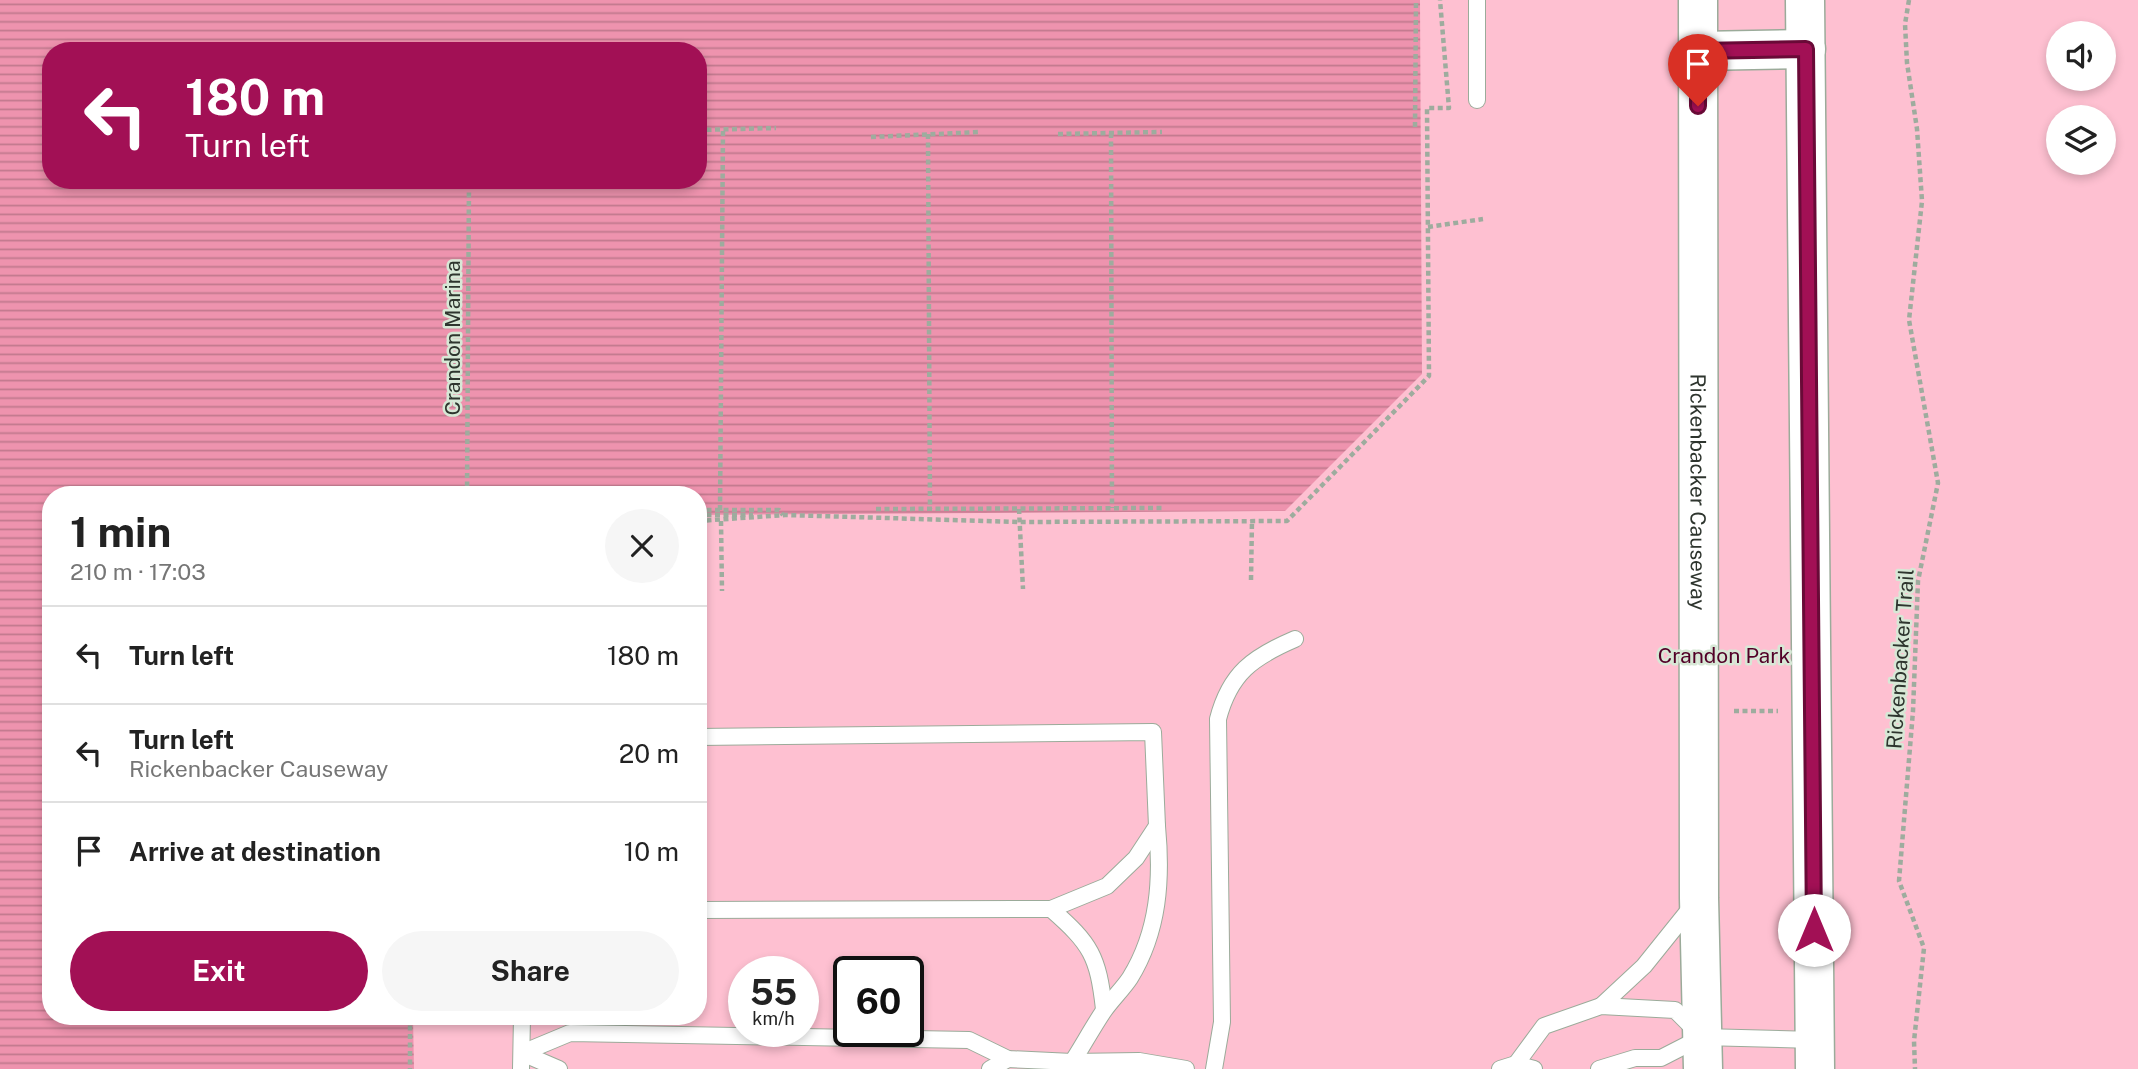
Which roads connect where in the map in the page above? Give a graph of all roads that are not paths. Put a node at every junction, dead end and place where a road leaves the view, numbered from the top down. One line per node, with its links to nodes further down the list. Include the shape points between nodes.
1 (1477, 0): 6 (lane)
2 (1698, 0): 5 (main road, Rickenbacker Causeway)
3 (1805, 0): 4 (main road)
4 (1806, 49): 5 (main road); 17 (main road)
5 (1698, 51): 10 (main road, Rickenbacker Causeway)
6 (1477, 100)
7 (1295, 639): 25 (lane, via 1263,653 1240,673 1225,694 1218,719 1222,1022)
8 (707, 737): 9 (lane, via 1153,732)
9 (1157, 826): 11 (lane, via 1136,858 1107,886); 14 (lane, via 1161,868 1157,911 1130,978)
10 (1699, 898): 13 (lane, via 1644,966); 16 (main road, Rickenbacker Causeway)
11 (1051, 909): 12 (lane); 14 (lane, via 1079,934 1100,970)
12 (707, 910)
13 (1601, 1006): 16 (lane, via 1675,1010); 21 (lane, via 1544,1026)
14 (1104, 1009): 20 (lane)
15 (522, 1025): 19 (lane)
16 (1702, 1053): 17 (lane); 27 (lane, via 1634,1058)
17 (1815, 1055)
18 (1008, 1059): 19 (lane, via 969,1040 570,1033); 20 (lane); 23 (lane)
19 (522, 1061): 22 (lane)
20 (1070, 1066): 24 (lane, via 1139,1060)
21 (1508, 1067): 26 (lane)
22 (559, 1069)
23 (990, 1069)
24 (1186, 1069)
25 (1214, 1069)
26 (1534, 1069)
27 (1599, 1069)

